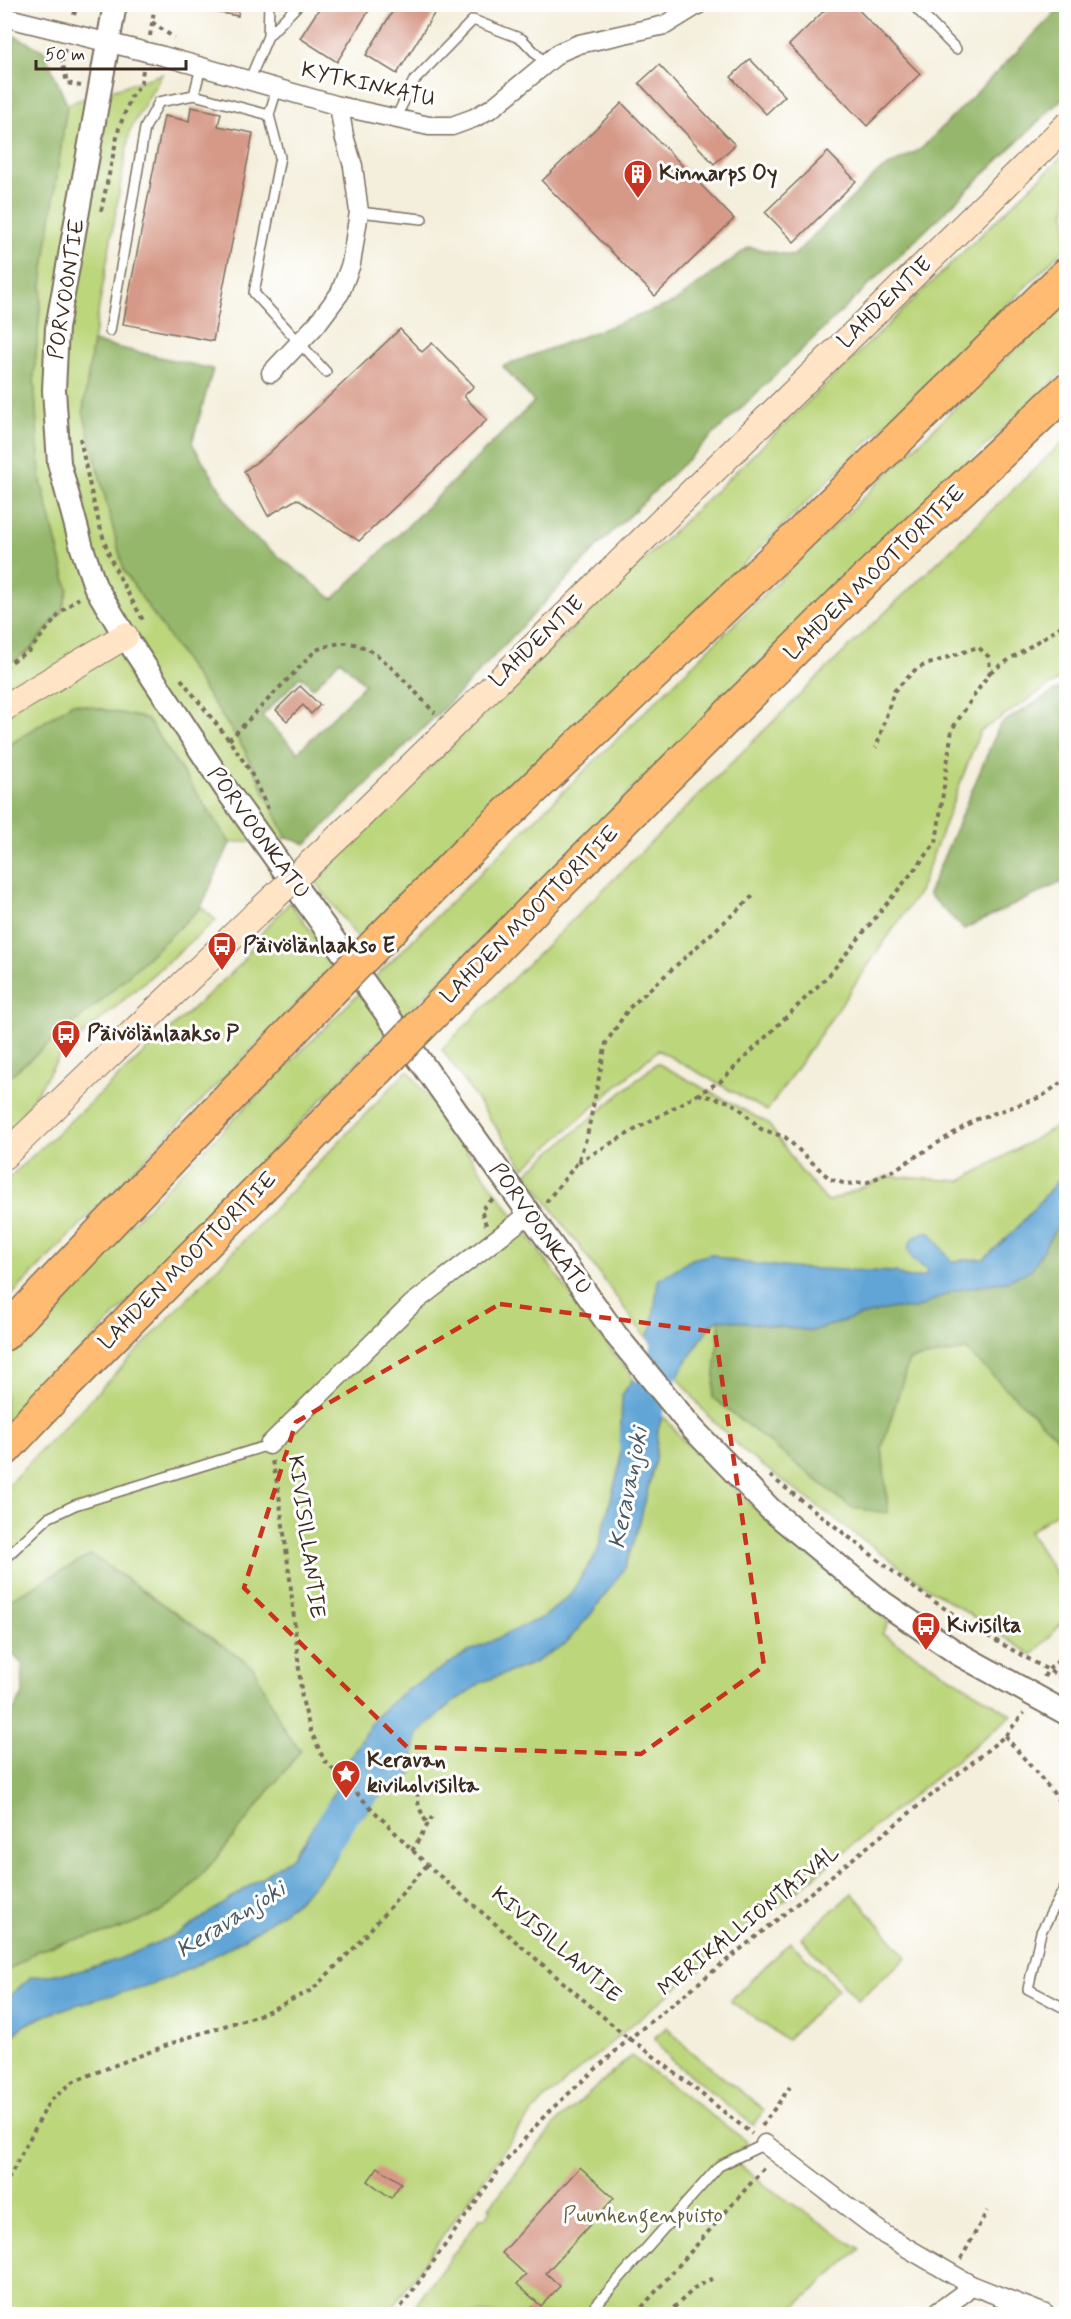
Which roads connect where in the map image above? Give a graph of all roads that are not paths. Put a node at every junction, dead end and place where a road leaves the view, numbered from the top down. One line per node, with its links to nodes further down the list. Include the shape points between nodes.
1 (116, 4): 8 (street, PORVOONTIE)
2 (269, 4): 7 (lane)
3 (299, 4): 7 (lane)
4 (699, 4): 10 (street, KYTKINKATU, via 665,25 579,44)
5 (912, 4): 9 (lane)
6 (4, 16): 8 (street, KYTKINKATU)
7 (268, 36): 12 (lane)
8 (108, 42): 11 (street, KYTKINKATU); 27 (street, PORVOONTIE, via 57,328 54,390 59,464 82,548 95,586)
9 (956, 49)
10 (545, 63): 17 (street, KYTKINKATU, via 492,108 474,118 452,126 429,126); 17 (lane, via 522,39 473,20 413,82)
11 (201, 67): 12 (street, KYTKINKATU); 14 (lane)
12 (249, 81): 13 (street, KYTKINKATU)
13 (277, 89): 15 (street, KYTKINKATU); 16 (lane)
14 (194, 95): 16 (lane); 22 (lane, via 159,102 145,128)
15 (339, 106): 17 (street, KYTKINKATU); 19 (street)
16 (269, 114): 23 (lane, via 280,157 254,292)
17 (396, 118)
18 (1066, 126): 29 (main road, LAHDENTIE, bridge, via 348,828)
19 (359, 212): 20 (lane); 23 (street, via 351,264 340,293)
20 (422, 219)
21 (1066, 275): 31 (highway, bridge, via 469,850)
22 (110, 331)
23 (299, 343): 24 (lane); 25 (street)
24 (326, 372)
25 (271, 373)
26 (1066, 391): 33 (highway, LAHDEN MOOTTORITIE, bridge, via 848,596 532,911)
27 (136, 631): 28 (main road); 30 (street, PORVOONKATU, via 213,771)
28 (4, 708)
29 (4, 1156)
30 (529, 1214): 32 (street, via 412,1304); 35 (street, PORVOONKATU, via 616,1335 692,1428 770,1509 882,1602 957,1653)
31 (4, 1334)
32 (269, 1445): 34 (lane, via 75,1504 48,1518)
33 (4, 1450)
34 (4, 1559)
35 (1066, 1713)
36 (1066, 1885): 37 (lane, via 1041,1932 1028,1989)
37 (1066, 2009)
38 (765, 2144): 39 (street, via 885,2235); 40 (lane, via 719,2166)
39 (971, 2285): 41 (street); 42 (street)
40 (588, 2314)
41 (935, 2314)
42 (1045, 2314)

